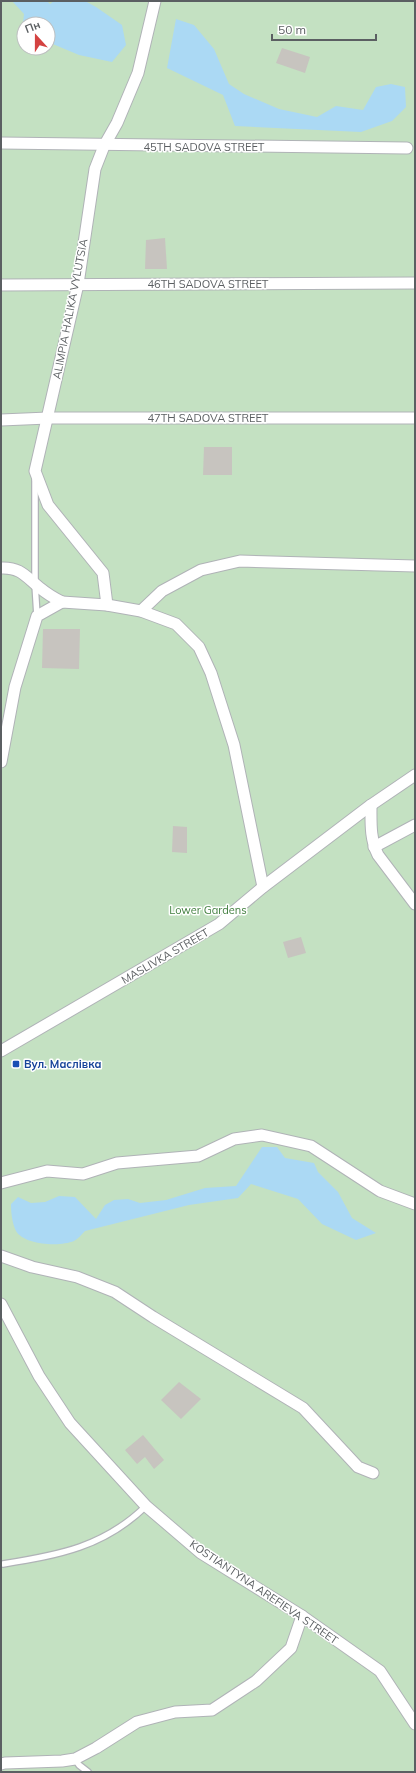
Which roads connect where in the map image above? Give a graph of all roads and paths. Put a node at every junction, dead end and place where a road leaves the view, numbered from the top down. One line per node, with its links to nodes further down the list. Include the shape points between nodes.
1 (155, 1): 3 (street, ALIMPIA HALIKA VYLUTSIA, via 138,73 118,123)
2 (1, 143): 3 (street, 45TH SADOVA STREET)
3 (104, 146): 4 (street, 45TH SADOVA STREET); 6 (street, ALIMPIA HALIKA VYLUTSIA, via 95,169)
4 (407, 148)
5 (415, 283): 6 (street, 46TH SADOVA STREET)
6 (78, 284): 7 (street, 46TH SADOVA STREET); 8 (street, ALIMPIA HALIKA VYLUTSIA)
7 (1, 285)
8 (48, 418): 9 (street, 47TH SADOVA STREET); 10 (street, 47TH SADOVA STREET); 11 (street, ALIMPIA HALIKA VYLUTSIA)
9 (415, 418)
10 (1, 420)
11 (35, 471): 14 (lane); 16 (street, via 48,505 103,574)
12 (415, 566): 17 (street, via 240,561 201,570 162,591)
13 (1, 568): 14 (street, via 11,567 26,575)
14 (35, 584): 15 (street); 18 (lane)
15 (62, 602): 16 (street); 18 (street)
16 (107, 605): 17 (street)
17 (141, 611): 24 (street, via 176,624 199,647 211,673 234,745)
18 (37, 616): 19 (street, via 15,687)
19 (1, 762)
20 (415, 775): 21 (street, MASLIVKA STREET)
21 (371, 805): 23 (street); 24 (street, MASLIVKA STREET)
22 (415, 825): 23 (street)
23 (374, 847): 25 (street)
24 (263, 887): 26 (street, MASLIVKA STREET, via 219,924)
25 (415, 904)
26 (1, 1051)
27 (1, 1183): 28 (street, via 47,1171 83,1174 117,1163 198,1156 234,1139 262,1135 311,1146 380,1190)
28 (415, 1204)
29 (1, 1256): 31 (street, via 32,1267 77,1277 116,1292 303,1408 358,1467)
30 (2, 1309): 32 (street, KOSTIANTYNA AREFIEVA STREET, via 39,1376 70,1423)
31 (373, 1474)
32 (146, 1506): 33 (lane, via 130,1522 101,1539 51,1556); 34 (street, KOSTIANTYNA AREFIEVA STREET, via 201,1553)
33 (3, 1564)
34 (302, 1616): 35 (street, KOSTIANTYNA AREFIEVA STREET, via 380,1671); 36 (street, via 291,1648 256,1681 212,1710 175,1712 137,1722)
35 (415, 1724)
36 (75, 1759): 37 (street); 38 (lane)
37 (1, 1764)
38 (88, 1772)

